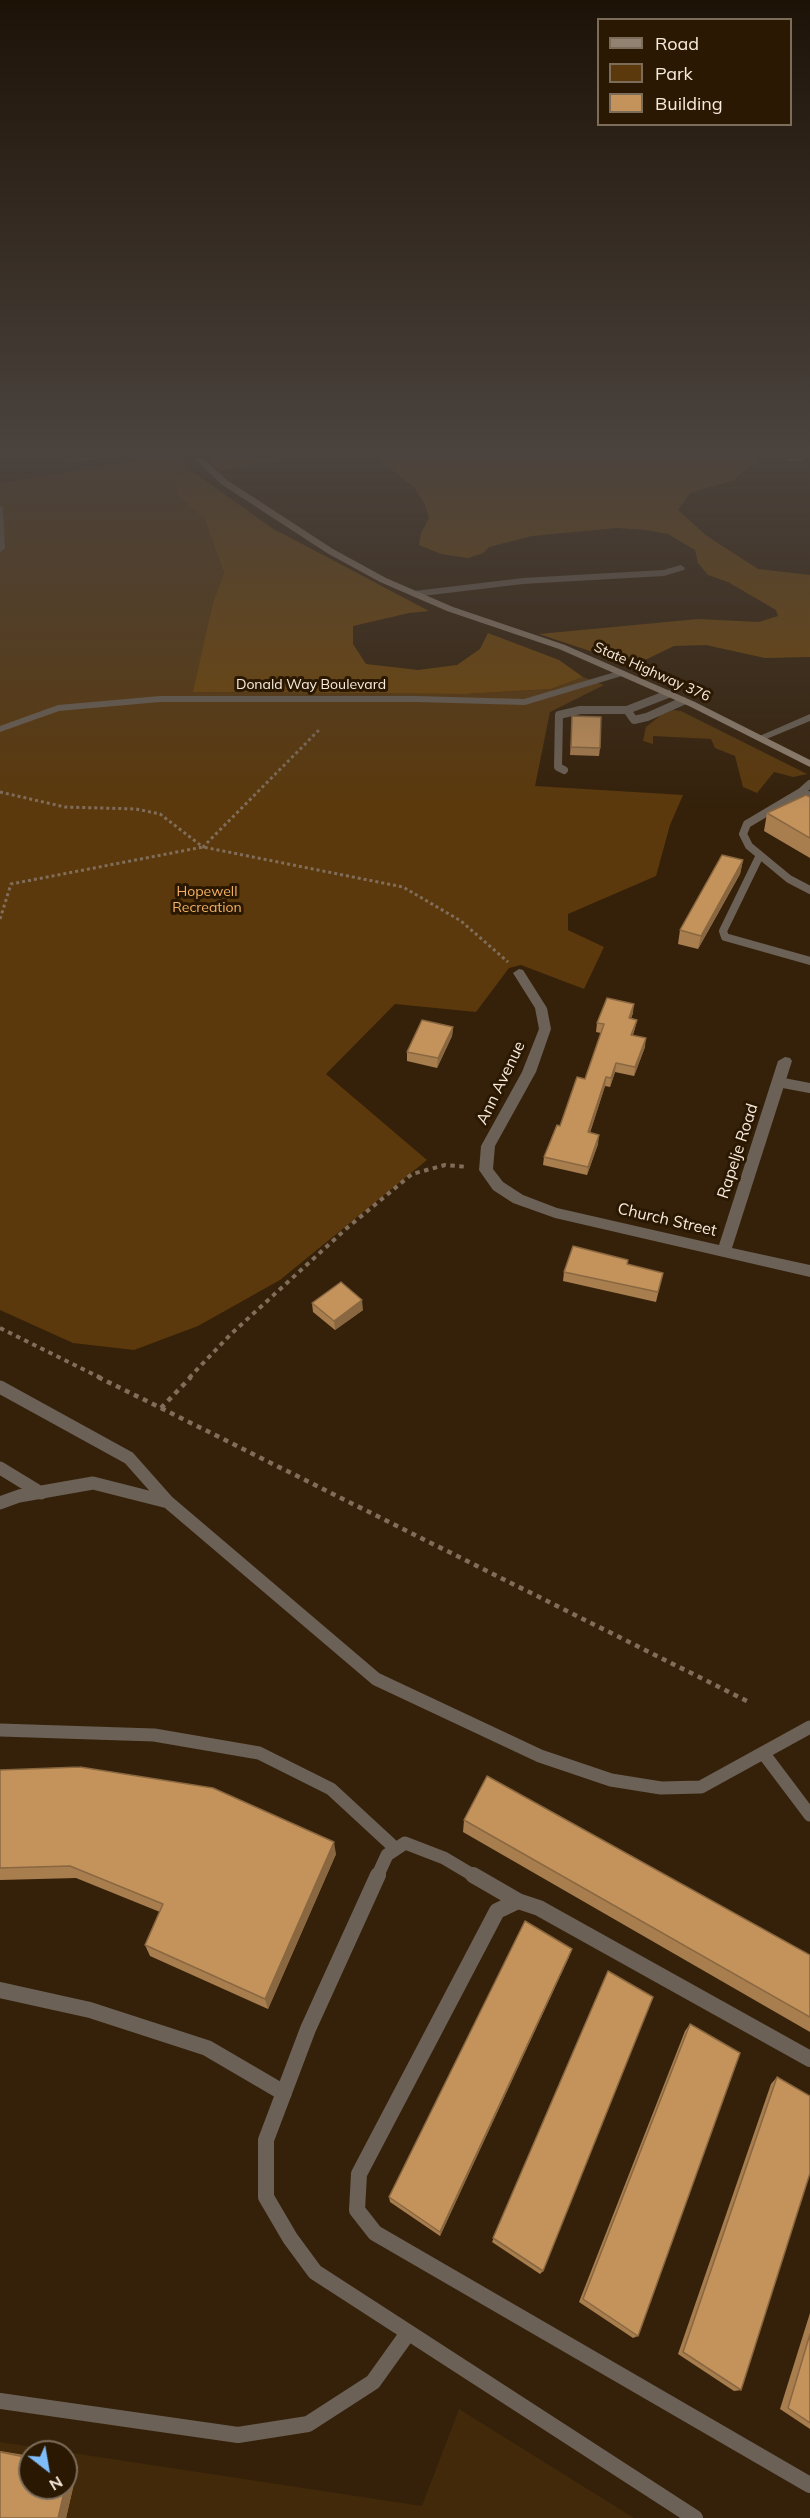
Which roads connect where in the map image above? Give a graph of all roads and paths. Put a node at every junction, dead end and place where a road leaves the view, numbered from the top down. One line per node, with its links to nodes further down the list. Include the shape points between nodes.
1 (378, 576): 3 (main road, State Highway 376)
2 (633, 576): 3 (street)
3 (414, 594): 4 (main road, State Highway 376, via 562,647)
4 (622, 673): 5 (main road, State Highway 376); 10 (street, Donald Way Boulevard, via 525,702 160,699 58,708)
5 (669, 694): 6 (main road, State Highway 376); 7 (lane)
6 (683, 700): 7 (lane, via 634,720); 11 (main road, State Highway 376)
7 (627, 710): 13 (lane, via 580,710 559,715 558,767)
8 (810, 717): 11 (street)
9 (321, 728): 18 (path)
10 (0, 729)
11 (760, 738): 12 (main road, State Highway 376)
12 (810, 764)
13 (564, 770)
14 (810, 784): 16 (lane)
15 (0, 792): 18 (path, via 65,807 160,814)
16 (801, 792): 17 (lane); 19 (lane, via 744,828 749,846)
17 (810, 796)
18 (203, 847): 21 (path, via 11,884); 23 (path, via 403,887 461,921)
19 (760, 855): 20 (lane, via 789,879); 22 (lane, via 723,931 725,937)
20 (810, 890)
21 (0, 919)
22 (810, 961)
23 (519, 973): 27 (street, Ann Avenue, via 541,1008 544,1029 529,1072 488,1146)
24 (785, 1061): 25 (street, Rapelje Road)
25 (778, 1082): 26 (lane); 28 (street, Rapelje Road)
26 (810, 1088)
27 (486, 1170): 28 (street, Church Street, via 498,1186 518,1199 555,1213); 32 (path, via 446,1165 412,1174 231,1334)
28 (724, 1251): 29 (street, Church Street)
29 (810, 1271)
30 (0, 1328): 32 (path)
31 (0, 1387): 35 (lane, via 129,1458)
32 (161, 1408): 37 (path)
33 (0, 1468): 34 (lane)
34 (41, 1493): 35 (lane, via 93,1483); 36 (lane)
35 (168, 1502): 40 (lane, via 376,1679 540,1756 611,1780 661,1788 701,1787)
36 (0, 1503)
37 (751, 1703)
38 (810, 1727): 40 (lane)
39 (0, 1731): 42 (lane, via 154,1735 259,1753 331,1789)
40 (764, 1754): 41 (lane)
41 (810, 1815)
42 (396, 1849): 43 (lane, via 405,1843 444,1858); 46 (lane, via 387,1855 308,2029)
43 (518, 1901): 45 (lane, via 539,1908); 49 (lane, via 497,1911 359,2174 357,2210 375,2233)
44 (0, 1990): 46 (lane, via 90,2010 207,2048)
45 (810, 2059)
46 (284, 2093): 47 (lane, via 266,2140 266,2197 315,2272)
47 (408, 2333): 48 (lane, via 373,2382 308,2424 238,2435); 50 (lane)
48 (0, 2400)
49 (810, 2485)
50 (695, 2518)

